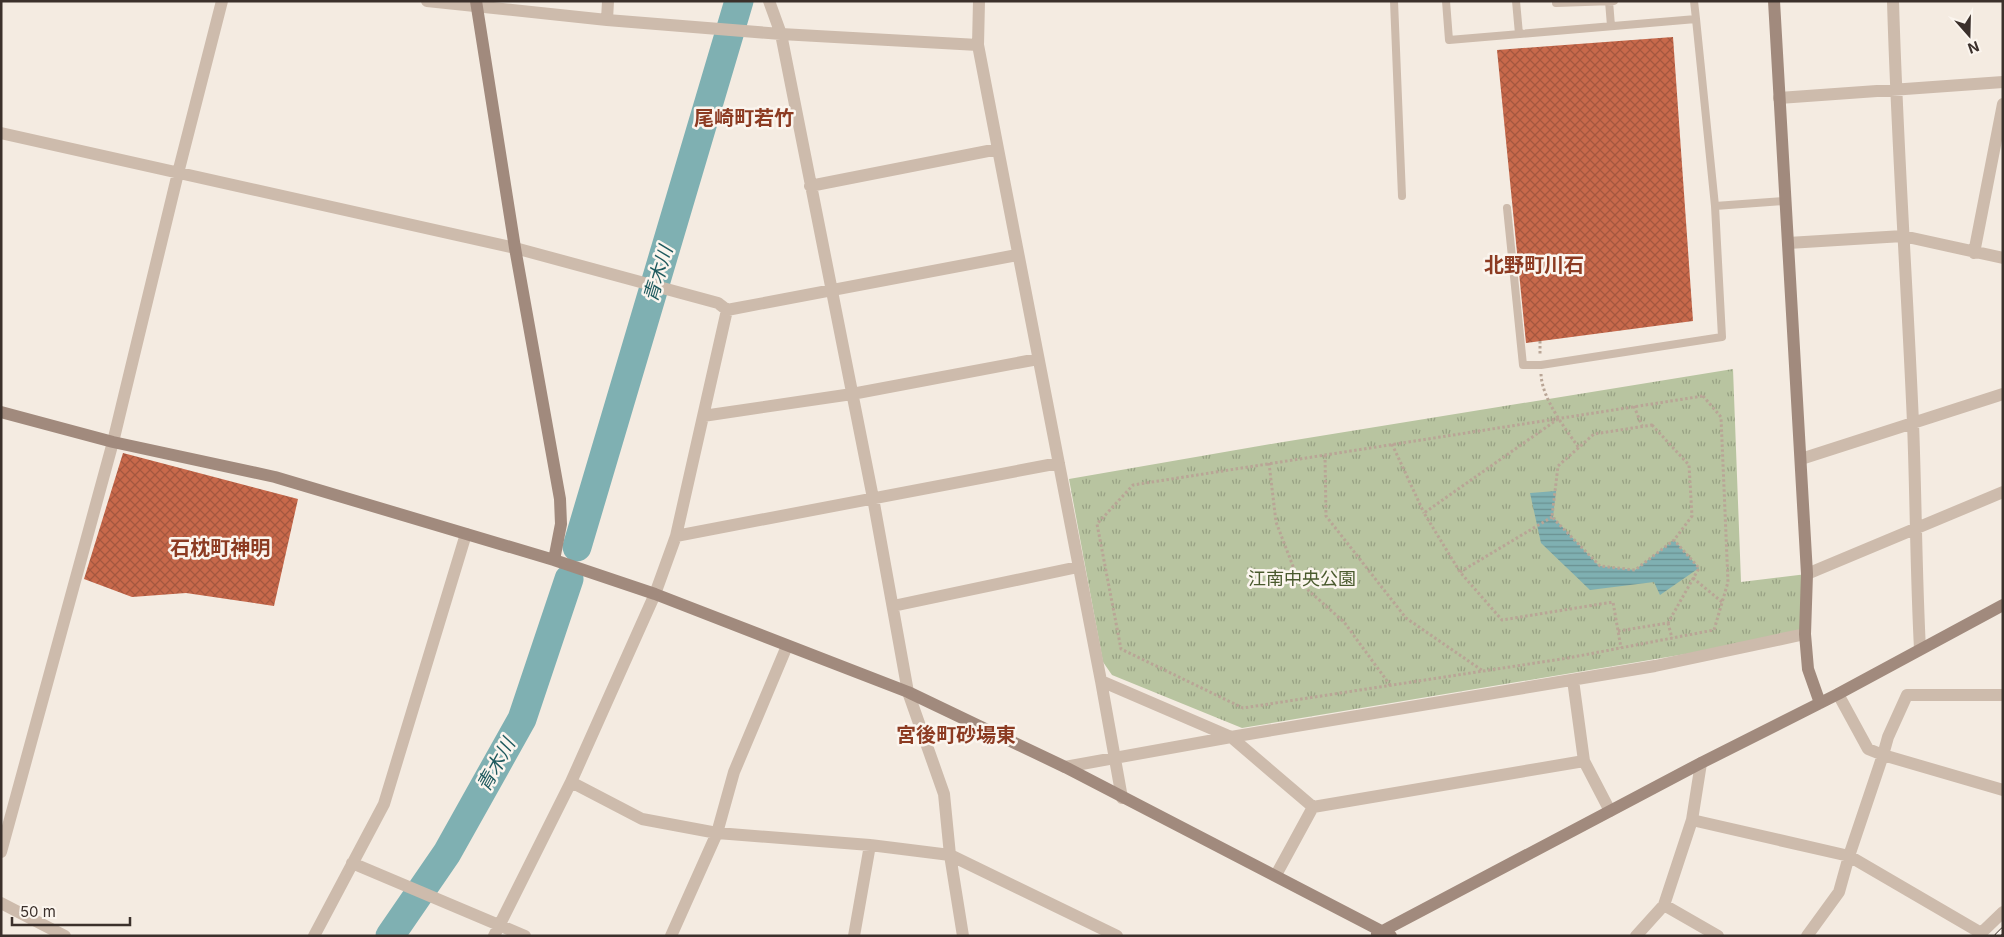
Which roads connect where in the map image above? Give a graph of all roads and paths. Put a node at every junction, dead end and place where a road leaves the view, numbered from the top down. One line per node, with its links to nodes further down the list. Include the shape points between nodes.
1 (222, 1): 28 (street)
2 (427, 1): 15 (street)
3 (608, 1): 17 (street)
4 (769, 1): 19 (street)
5 (979, 1): 21 (street)
6 (1394, 1): 30 (lane)
7 (1446, 1): 20 (lane, via 1449,40)
8 (1516, 1): 20 (lane)
9 (1556, 1): 10 (lane)
10 (1609, 1): 11 (lane); 18 (lane)
11 (1614, 1)
12 (1694, 1): 16 (lane)
13 (1774, 1): 24 (street)
14 (1893, 1): 23 (street)
15 (476, 3): 17 (street); 36 (street)
16 (1696, 19): 18 (lane); 32 (lane)
17 (607, 20): 19 (street)
18 (1611, 26): 20 (lane)
19 (781, 34): 21 (street); 29 (street)
20 (1519, 34)
21 (978, 45): 27 (street)
22 (2003, 82): 23 (street)
23 (1896, 90): 24 (street); 34 (street)
24 (1779, 98): 31 (street)
25 (2003, 104): 37 (street)
26 (1, 133): 28 (street)
27 (998, 149): 29 (street); 38 (street)
28 (178, 173): 36 (street); 53 (street)
29 (810, 186): 40 (street)
30 (1402, 196)
31 (1784, 201): 32 (lane); 35 (street)
32 (1715, 206): 44 (lane, via 1722,337)
33 (1507, 208): 44 (lane, via 1523,365)
34 (1903, 236): 35 (street); 37 (street); 51 (street)
35 (1788, 242): 57 (street)
36 (515, 248): 41 (street, via 718,303); 68 (street, via 560,499 561,524)
37 (1974, 253): 39 (street)
38 (1017, 255): 40 (street); 43 (street)
39 (2003, 258)
40 (830, 290): 41 (street); 45 (street)
41 (727, 310): 49 (street)
42 (1540, 341): 44 (path)
43 (1038, 359): 45 (street); 58 (street)
44 (1540, 365): 50 (path, via 1541,383)
45 (852, 394): 49 (street); 61 (street)
46 (2003, 394): 51 (street)
47 (1634, 406): 50 (path); 52 (path); 74 (path, via 1702,396 1721,417 1728,582)
48 (1, 412): 53 (street)
49 (703, 416): 66 (street)
50 (1558, 418): 54 (path); 55 (path); 62 (path)
51 (1912, 422): 57 (street); 64 (street)
52 (1642, 426): 55 (path, via 1594,434); 67 (path, via 1652,425 1689,465 1692,516)
53 (113, 442): 65 (street, via 275,477); 106 (street)
54 (1392, 444): 56 (path); 62 (path)
55 (1579, 448): 63 (path, via 1558,466)
56 (1325, 455): 59 (path); 84 (path, via 1326,516 1406,618)
57 (1800, 459): 71 (street)
58 (1059, 463): 61 (street); 69 (street)
59 (1269, 464): 87 (path, via 1276,522 1299,582 1344,622); 87 (path, via 1133,485 1097,524 1121,648 1243,708)
60 (2003, 492): 64 (street)
61 (873, 498): 66 (street); 76 (street)
62 (1424, 513): 70 (path)
63 (1552, 517): 67 (path, via 1600,566 1635,570); 70 (path)
64 (1917, 529): 71 (street); 83 (street)
65 (466, 534): 68 (street); 109 (street, via 384,804)
66 (676, 536): 73 (street)
67 (1674, 540): 72 (path, via 1699,568)
68 (554, 560): 73 (street)
69 (1078, 567): 76 (street); 86 (street)
70 (1460, 572): 78 (path, via 1502,620 1613,602)
71 (1807, 574): 79 (street)
72 (1693, 578): 74 (path); 77 (path)
73 (655, 594): 81 (street); 98 (street)
74 (1722, 602): 80 (path, via 1714,630)
75 (2003, 605): 83 (street)
76 (893, 606): 88 (street)
77 (1668, 623): 78 (path); 80 (path)
78 (1618, 631): 82 (path)
79 (1805, 634): 85 (street); 91 (street, via 1808,668)
80 (1672, 638): 82 (path)
81 (787, 646): 88 (street); 104 (street, via 734,772)
82 (1621, 648): 84 (path)
83 (1920, 650): 89 (street)
84 (1484, 671): 87 (path)
85 (1573, 680): 92 (street); 95 (street)
86 (1101, 681): 92 (street); 94 (street)
87 (1390, 686)
88 (908, 692): 97 (street); 107 (street, via 944,794)
89 (1838, 694): 91 (street); 93 (street, via 1868,749)
90 (2003, 695): 93 (street, via 1907,695)
91 (1820, 703): 96 (street)
92 (1231, 737): 94 (street); 101 (street)
93 (1883, 755): 99 (street); 108 (street)
94 (1115, 758): 97 (street); 100 (street)
95 (1584, 761): 101 (street); 102 (street)
96 (1701, 763): 102 (street); 103 (street)
97 (1065, 767): 100 (street)
98 (571, 782): 104 (street, via 642,819); 114 (street)
99 (2003, 790)
100 (1122, 798): 110 (street)
101 (1313, 807): 110 (street)
102 (1610, 811): 115 (street)
103 (1692, 820): 108 (street); 112 (street)
104 (717, 833): 105 (street); 120 (street)
105 (870, 846): 107 (street); 121 (street)
106 (1, 852)
107 (950, 855): 122 (street); 123 (street)
108 (1849, 856): 116 (street); 126 (street, via 1839,892)
109 (352, 863): 114 (street, via 421,892); 118 (street)
110 (1276, 875): 115 (street)
111 (1, 903): 117 (street)
112 (1664, 905): 124 (street); 125 (street)
113 (2003, 912): 116 (street)
114 (496, 931): 119 (street)
115 (1383, 934)
116 (1980, 934)
117 (65, 936)
118 (314, 936)
119 (525, 936)
120 (670, 936)
121 (854, 936)
122 (963, 936)
123 (1117, 936)
124 (1636, 936)
125 (1718, 936)
126 (1807, 936)

